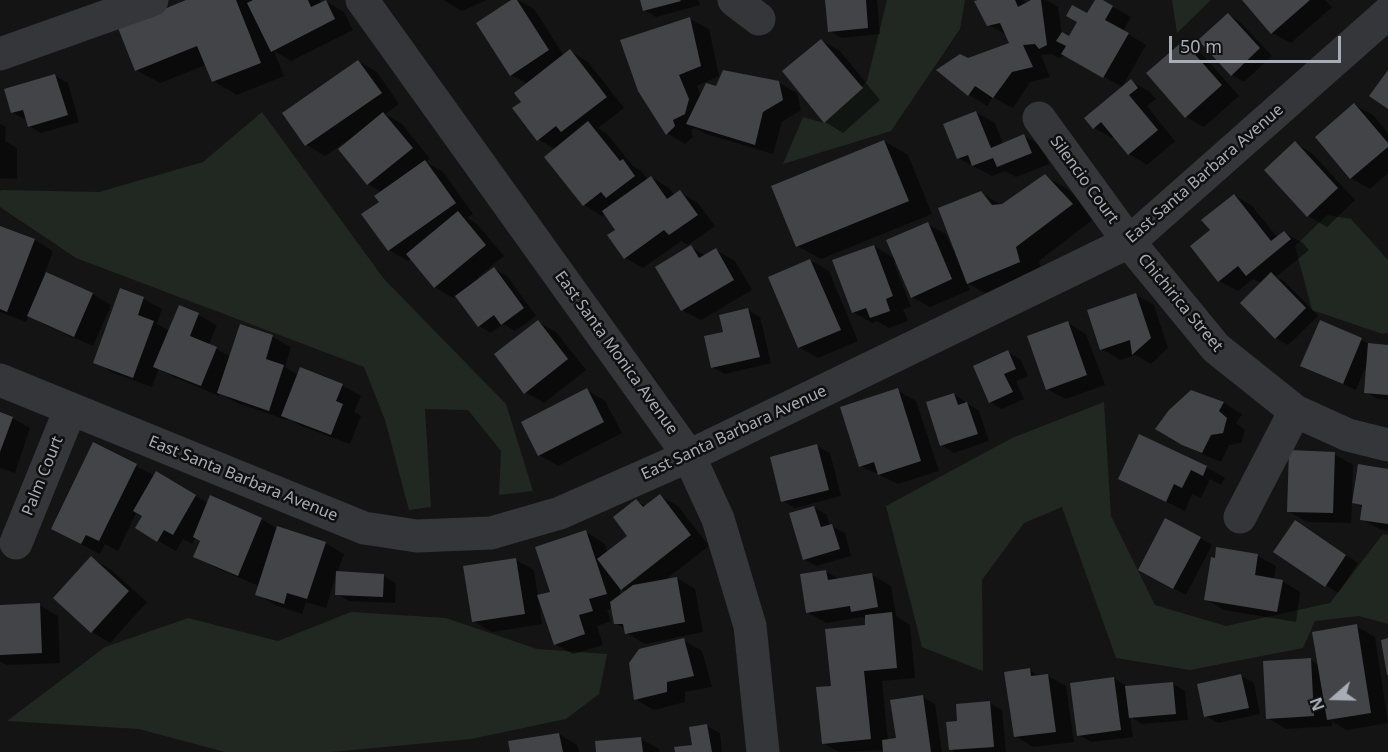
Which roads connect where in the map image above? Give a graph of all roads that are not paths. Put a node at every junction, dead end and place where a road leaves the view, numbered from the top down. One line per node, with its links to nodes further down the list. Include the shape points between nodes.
1 (152, 0): 4 (street)
2 (362, 0): 11 (street, East Santa Monica Avenue)
3 (1388, 13): 6 (street, East Santa Barbara Avenue)
4 (0, 54)
5 (1039, 118): 6 (street, Silencio Court)
6 (1129, 242): 9 (street, Chichirica Street, via 1216,348); 11 (street, East Santa Barbara Avenue)
7 (0, 380): 8 (street, East Santa Barbara Avenue)
8 (70, 410): 11 (street, East Santa Barbara Avenue, via 364,528 417,536 491,533 560,513); 13 (street, Palm Court)
9 (1294, 411): 10 (street, Chichirica Street, via 1348,435); 12 (street)
10 (1388, 445)
11 (689, 456): 14 (street, East Santa Monica Avenue, via 718,519 750,626)
12 (1240, 517)
13 (16, 543)
14 (763, 752)

